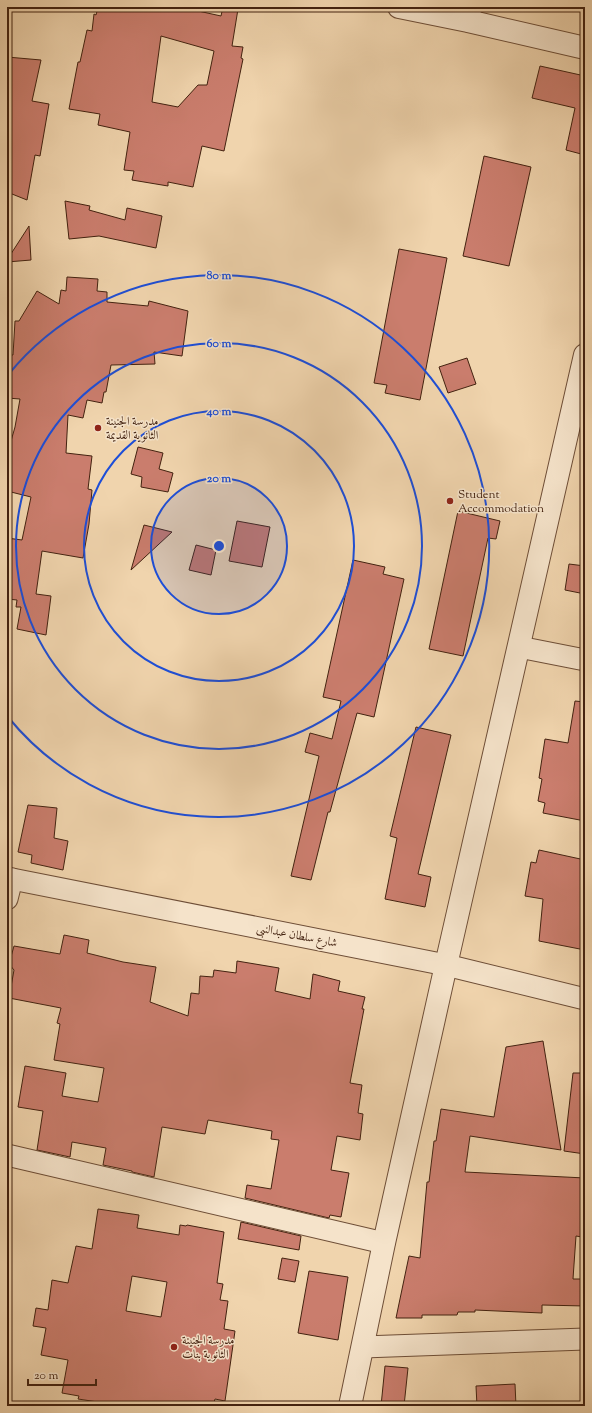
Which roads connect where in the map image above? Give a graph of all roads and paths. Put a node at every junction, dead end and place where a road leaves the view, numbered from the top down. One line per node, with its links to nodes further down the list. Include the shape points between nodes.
1 (399, 7): 2 (street)
2 (469, 14): 3 (street)
3 (585, 48)
4 (585, 356): 5 (street)
5 (519, 646): 6 (street); 9 (street)
6 (585, 660)
7 (10, 878): 8 (street); 9 (street, شارع سلطان عبدالنبى)
8 (7, 899)
9 (446, 965): 10 (street, شارع سلطان عبدالنبى); 12 (street)
10 (585, 999)
11 (7, 1155): 12 (street)
12 (384, 1242): 14 (street)
13 (585, 1339): 14 (street)
14 (363, 1347): 15 (street)
15 (350, 1406)

